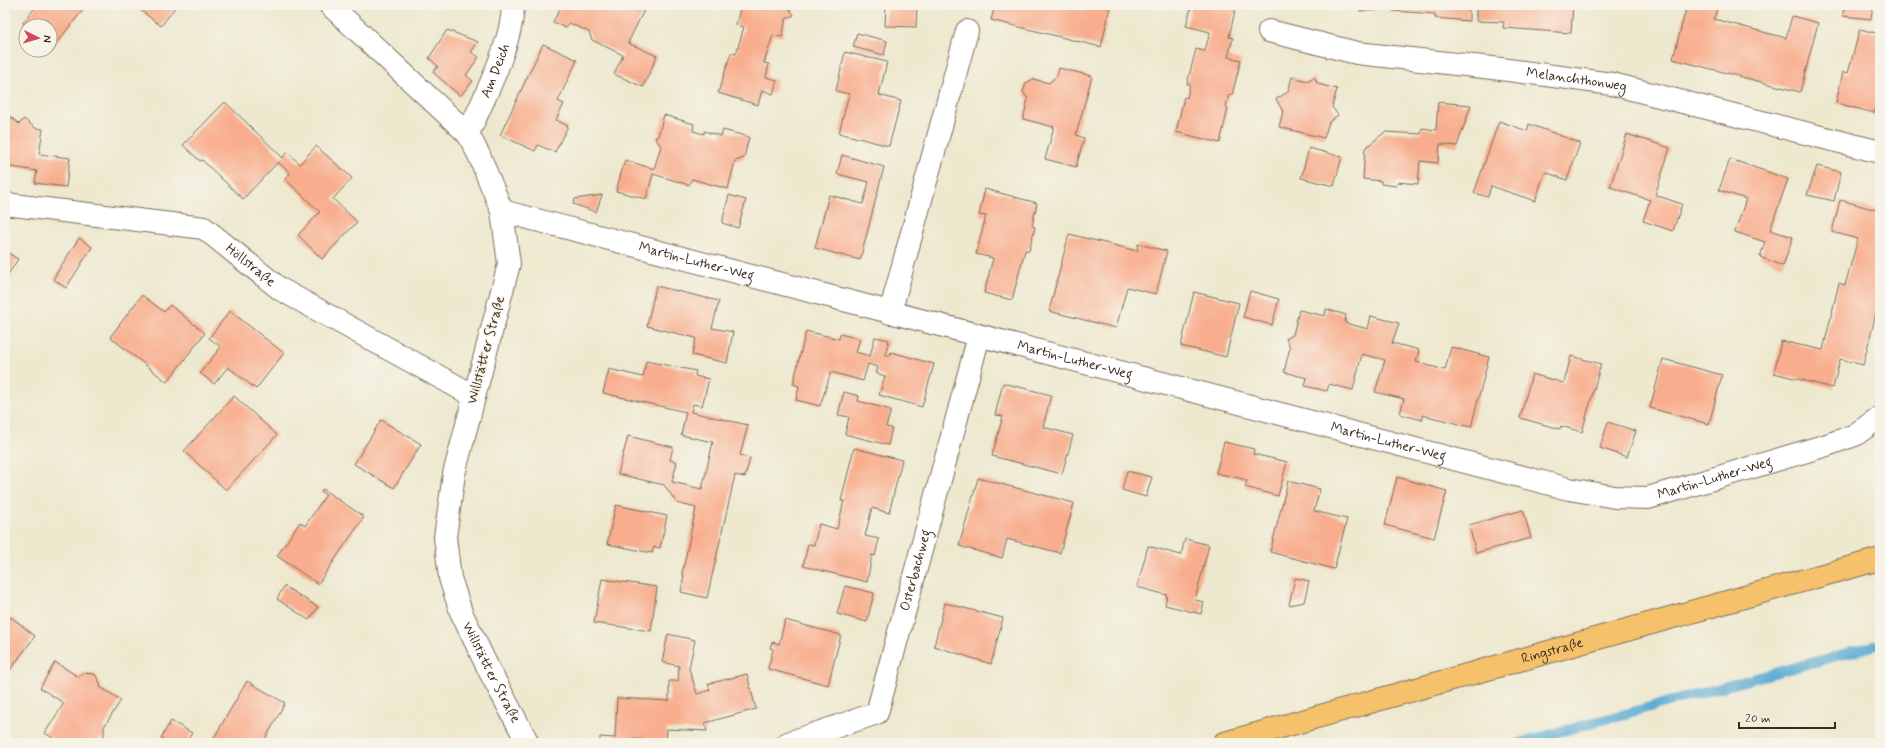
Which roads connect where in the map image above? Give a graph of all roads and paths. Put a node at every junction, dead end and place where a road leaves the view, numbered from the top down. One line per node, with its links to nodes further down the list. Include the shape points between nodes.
1 (330, 5): 5 (street, Willstätter Straße)
2 (513, 5): 5 (street, Am Deich, via 513,19 495,71)
3 (967, 30): 9 (street)
4 (1269, 31): 6 (street, Melanchthonweg, via 1357,53 1612,84)
5 (468, 134): 8 (street, Willstätter Straße)
6 (1880, 152)
7 (5, 204): 11 (street, Höllstraße, via 204,228 280,288)
8 (502, 212): 9 (street, Martin-Luther-Weg); 11 (street, Willstätter Straße, via 509,264)
9 (890, 313): 10 (street, Martin-Luther-Weg)
10 (979, 336): 12 (street, Martin-Luther-Weg, via 1569,489 1615,497 1648,498 1827,445 1855,435); 15 (street, Osterbachweg, via 878,713)
11 (474, 396): 14 (street, Willstätter Straße, via 454,474 445,537 450,578 461,612)
12 (1880, 417)
13 (1880, 559): 16 (main road, Ringstraße)
14 (528, 743)
15 (788, 743)
16 (1224, 743)

